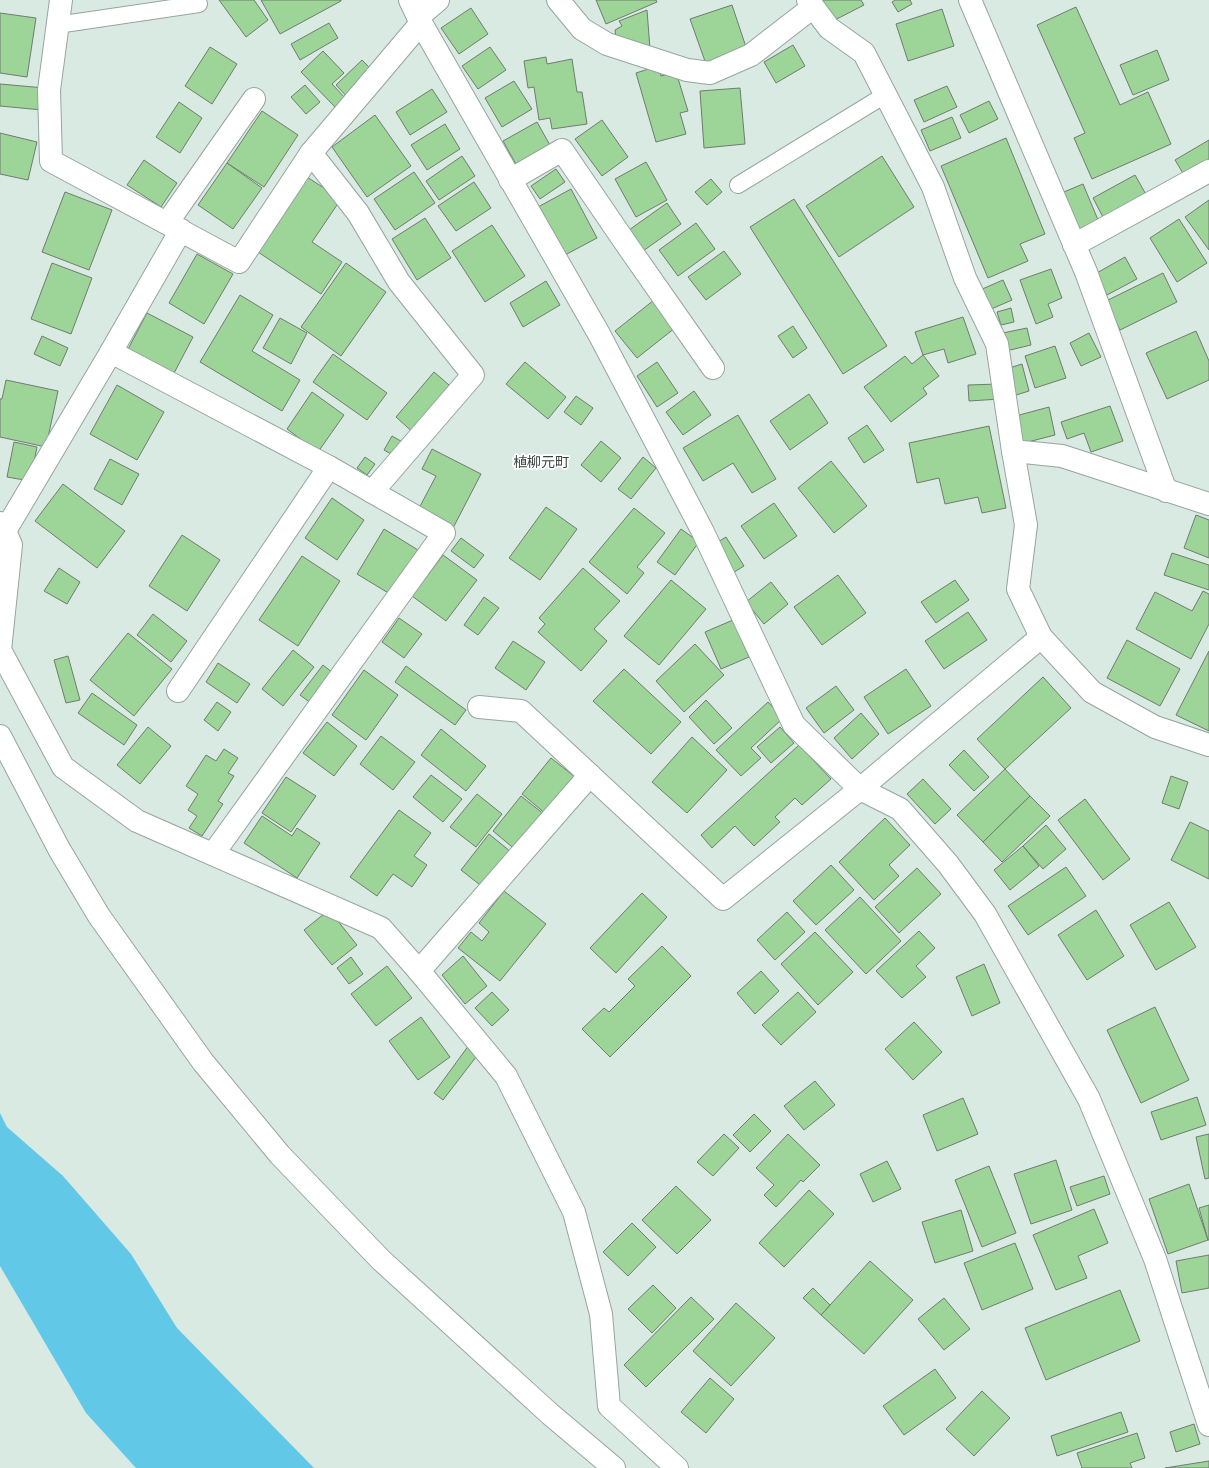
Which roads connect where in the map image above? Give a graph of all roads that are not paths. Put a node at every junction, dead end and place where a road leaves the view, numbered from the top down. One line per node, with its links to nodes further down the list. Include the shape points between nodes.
1 (61, 0): 8 (street)
2 (438, 0): 7 (street)
3 (558, 0): 6 (street, via 582,29 607,44 687,70 710,73 751,55)
4 (970, 0): 16 (street)
5 (199, 4): 8 (lane)
6 (810, 4): 9 (street, via 829,28 864,53)
7 (416, 13): 11 (street); 13 (street)
8 (57, 25): 15 (street, via 49,90 51,161)
9 (885, 95): 14 (lane); 19 (street, via 933,187 965,278 997,344)
10 (254, 99): 15 (street)
11 (311, 153): 15 (street, via 239,262); 22 (street, via 358,213 399,282 473,375)
12 (1209, 171): 16 (street)
13 (510, 180): 18 (street, via 562,150); 32 (street, via 599,334 703,532 794,725)
14 (738, 185)
15 (174, 226): 17 (street)
16 (1074, 245): 21 (street)
17 (111, 352): 20 (street); 24 (street)
18 (713, 368)
19 (1013, 451): 21 (street, via 1062,456); 25 (street, via 1026,525 1018,589)
20 (329, 467): 22 (street); 27 (street)
21 (1166, 491): 23 (street)
22 (372, 492): 33 (street, via 444,534)
23 (1209, 504)
24 (3, 527): 26 (street, via 11,546)
25 (1041, 637): 30 (street, via 1092,692 1155,727); 32 (street)
26 (0, 650): 33 (street, via 63,767 137,821)
27 (178, 691)
28 (479, 707): 31 (street, via 521,711)
29 (0, 736): 36 (street, via 59,849 99,916 203,1062 280,1155 381,1260 550,1414)
30 (1209, 745)
31 (590, 775): 32 (street, via 723,899); 34 (street)
32 (860, 789): 35 (street, via 900,810 948,864 985,914 1089,1099 1155,1259)
33 (213, 854): 34 (street, via 380,928)
34 (419, 971): 37 (street, via 506,1076 574,1212 601,1314 609,1406)
35 (1209, 1425)
36 (614, 1468)
37 (677, 1468)

